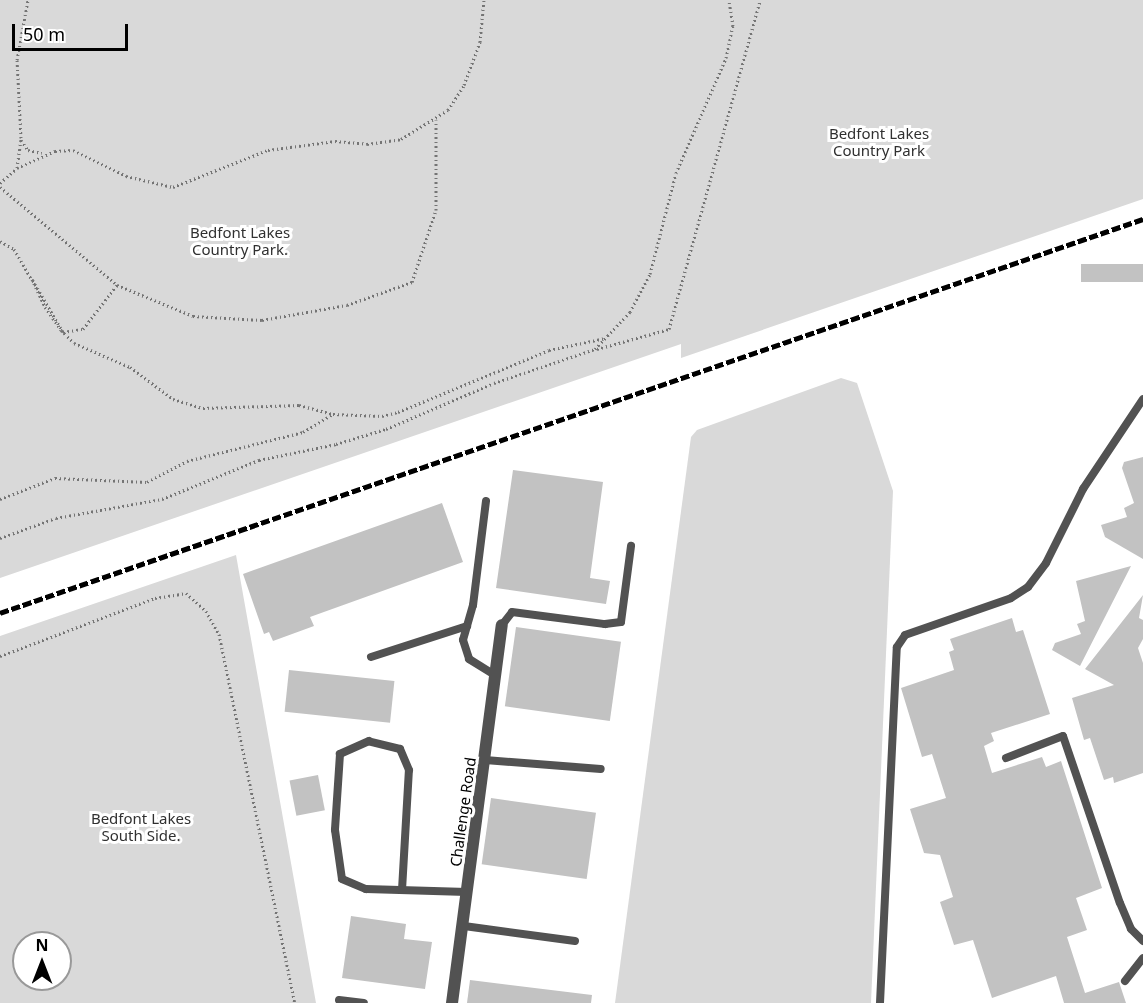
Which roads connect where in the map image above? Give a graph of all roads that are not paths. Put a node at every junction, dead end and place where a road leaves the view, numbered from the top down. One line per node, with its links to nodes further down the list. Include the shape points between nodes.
1 (1143, 399): 21 (lane, via 1083,489 1046,563 1028,587 1011,598 905,635 897,647)
2 (486, 501): 5 (lane)
3 (631, 546): 4 (lane, via 621,622 605,624 512,612)
4 (502, 625): 7 (street, Challenge Road)
5 (467, 626): 6 (lane); 7 (lane, via 463,640 469,659)
6 (371, 657)
7 (496, 676): 9 (street, Challenge Road)
8 (1006, 758): 15 (lane, via 1063,736 1120,903 1131,929)
9 (485, 760): 10 (lane); 12 (street, Challenge Road)
10 (601, 769)
11 (402, 890): 11 (lane, via 366,889 342,879 335,830 340,754 369,741 400,749 409,770); 12 (lane)
12 (467, 892): 13 (street, Challenge Road)
13 (464, 926): 14 (lane); 20 (street, Challenge Road)
14 (575, 940)
15 (1143, 941)
16 (1143, 958): 17 (lane)
17 (1125, 981)
18 (339, 1000): 19 (lane)
19 (364, 1003)
20 (452, 1003)
21 (880, 1003)

